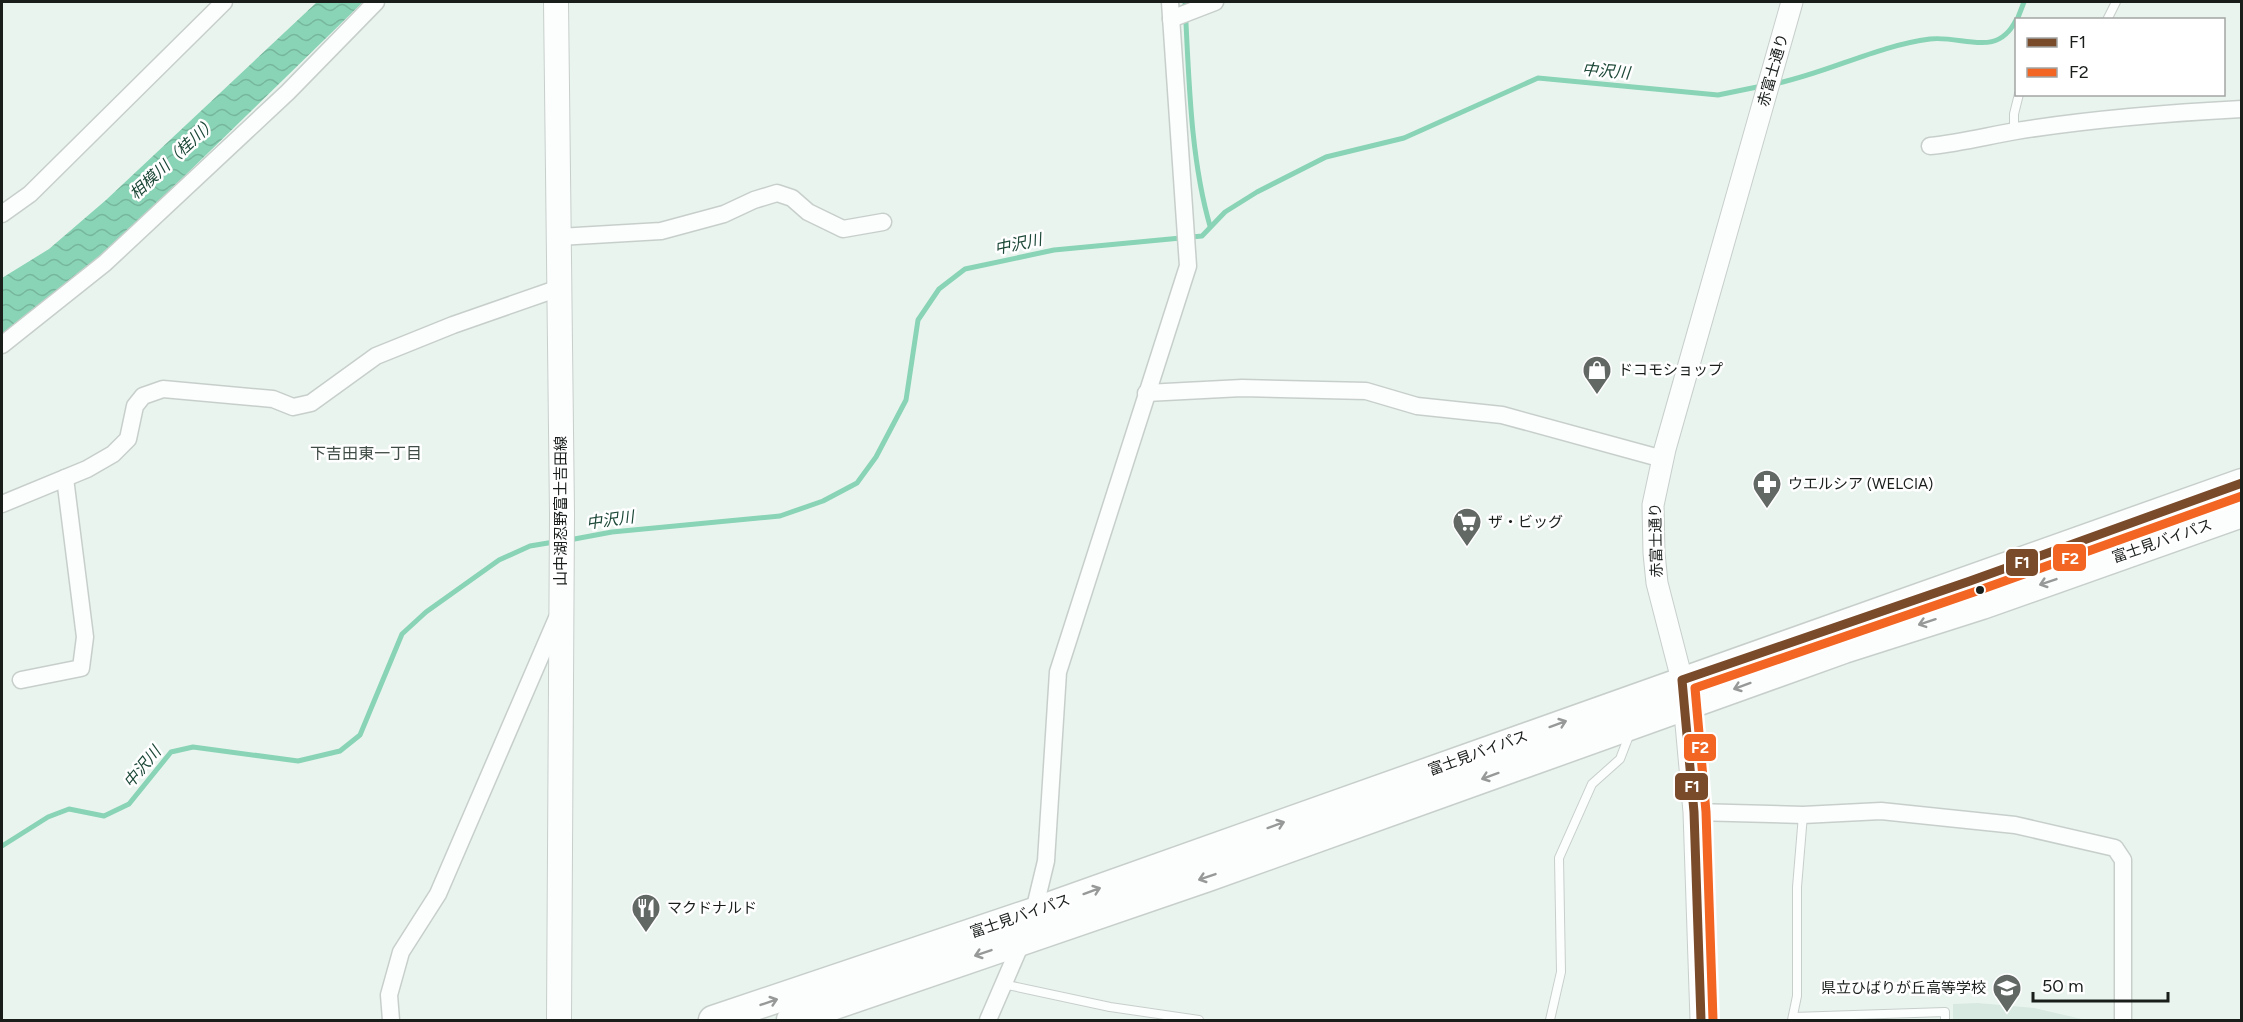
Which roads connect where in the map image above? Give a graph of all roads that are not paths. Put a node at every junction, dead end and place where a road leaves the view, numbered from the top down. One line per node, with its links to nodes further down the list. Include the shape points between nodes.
1 (224, 2): 14 (street, via 30,194)
2 (376, 2): 18 (street, via 288,92 105,263)
3 (556, 2): 16 (main road, 山中湖忍野富士吉田線)
4 (1170, 2): 9 (street)
5 (1215, 2): 9 (street)
6 (1792, 2): 20 (street, 赤富士通り)
7 (2116, 2): 8 (lane)
8 (2108, 18)
9 (1170, 19): 19 (street, via 1188,266)
10 (2018, 96): 12 (lane, via 2013,114)
11 (2241, 109): 12 (street, via 2148,114)
12 (2014, 131): 13 (street, via 1965,143)
13 (1930, 146)
14 (2, 214)
15 (883, 222): 16 (street, via 843,229 808,212 792,198 777,194 661,231)
16 (558, 237): 17 (main road, 山中湖忍野富士吉田線)
17 (559, 288): 21 (street, via 376,356 311,404 293,407 273,399 164,390 143,396 135,406 128,439 113,454); 25 (main road, 山中湖忍野富士吉田線)
18 (2, 345)
19 (1146, 393): 20 (street, via 1242,388 1366,392 1416,406 1502,415); 31 (street, via 1059,672 1046,861)
20 (1663, 459): 27 (street, 赤富士通り, via 1653,506 1654,553 1657,583)
21 (65, 478): 23 (street); 26 (street, via 85,637 81,668)
22 (2241, 483): 27 (highway, 富士見バイパス)
23 (2, 504)
24 (2241, 513): 27 (highway, 富士見バイパス, one-way to 27, via 1982,605)
25 (561, 601): 35 (street, via 438,894 401,952 389,995); 36 (main road, 山中湖忍野富士吉田線)
26 (21, 680)
27 (1683, 693): 28 (highway, 富士見バイパス); 29 (street, 赤富士通り); 31 (highway, 富士見バイパス, one-way to 27)
28 (1633, 724): 32 (highway, 富士見バイパス, one-way to 32); 41 (lane, via 1620,759 1592,784 1559,858 1561,972)
29 (1694, 812): 30 (street); 42 (street, 赤富士通り)
30 (1803, 815): 34 (lane); 44 (street, via 1881,811 2004,824 2115,848 2123,860)
31 (1034, 912): 32 (street); 37 (highway, 富士見バイパス, one-way to 31)
32 (1022, 940): 33 (street); 38 (highway, 富士見バイパス, one-way to 38)
33 (1003, 984): 39 (street); 40 (lane)
34 (1793, 1019): 43 (lane, via 1945,1012)
35 (391, 1020)
36 (559, 1020)
37 (714, 1020)
38 (791, 1020)
39 (990, 1020)
40 (1199, 1020)
41 (1550, 1020)
42 (1701, 1020)
43 (1945, 1020)
44 (2123, 1020)

